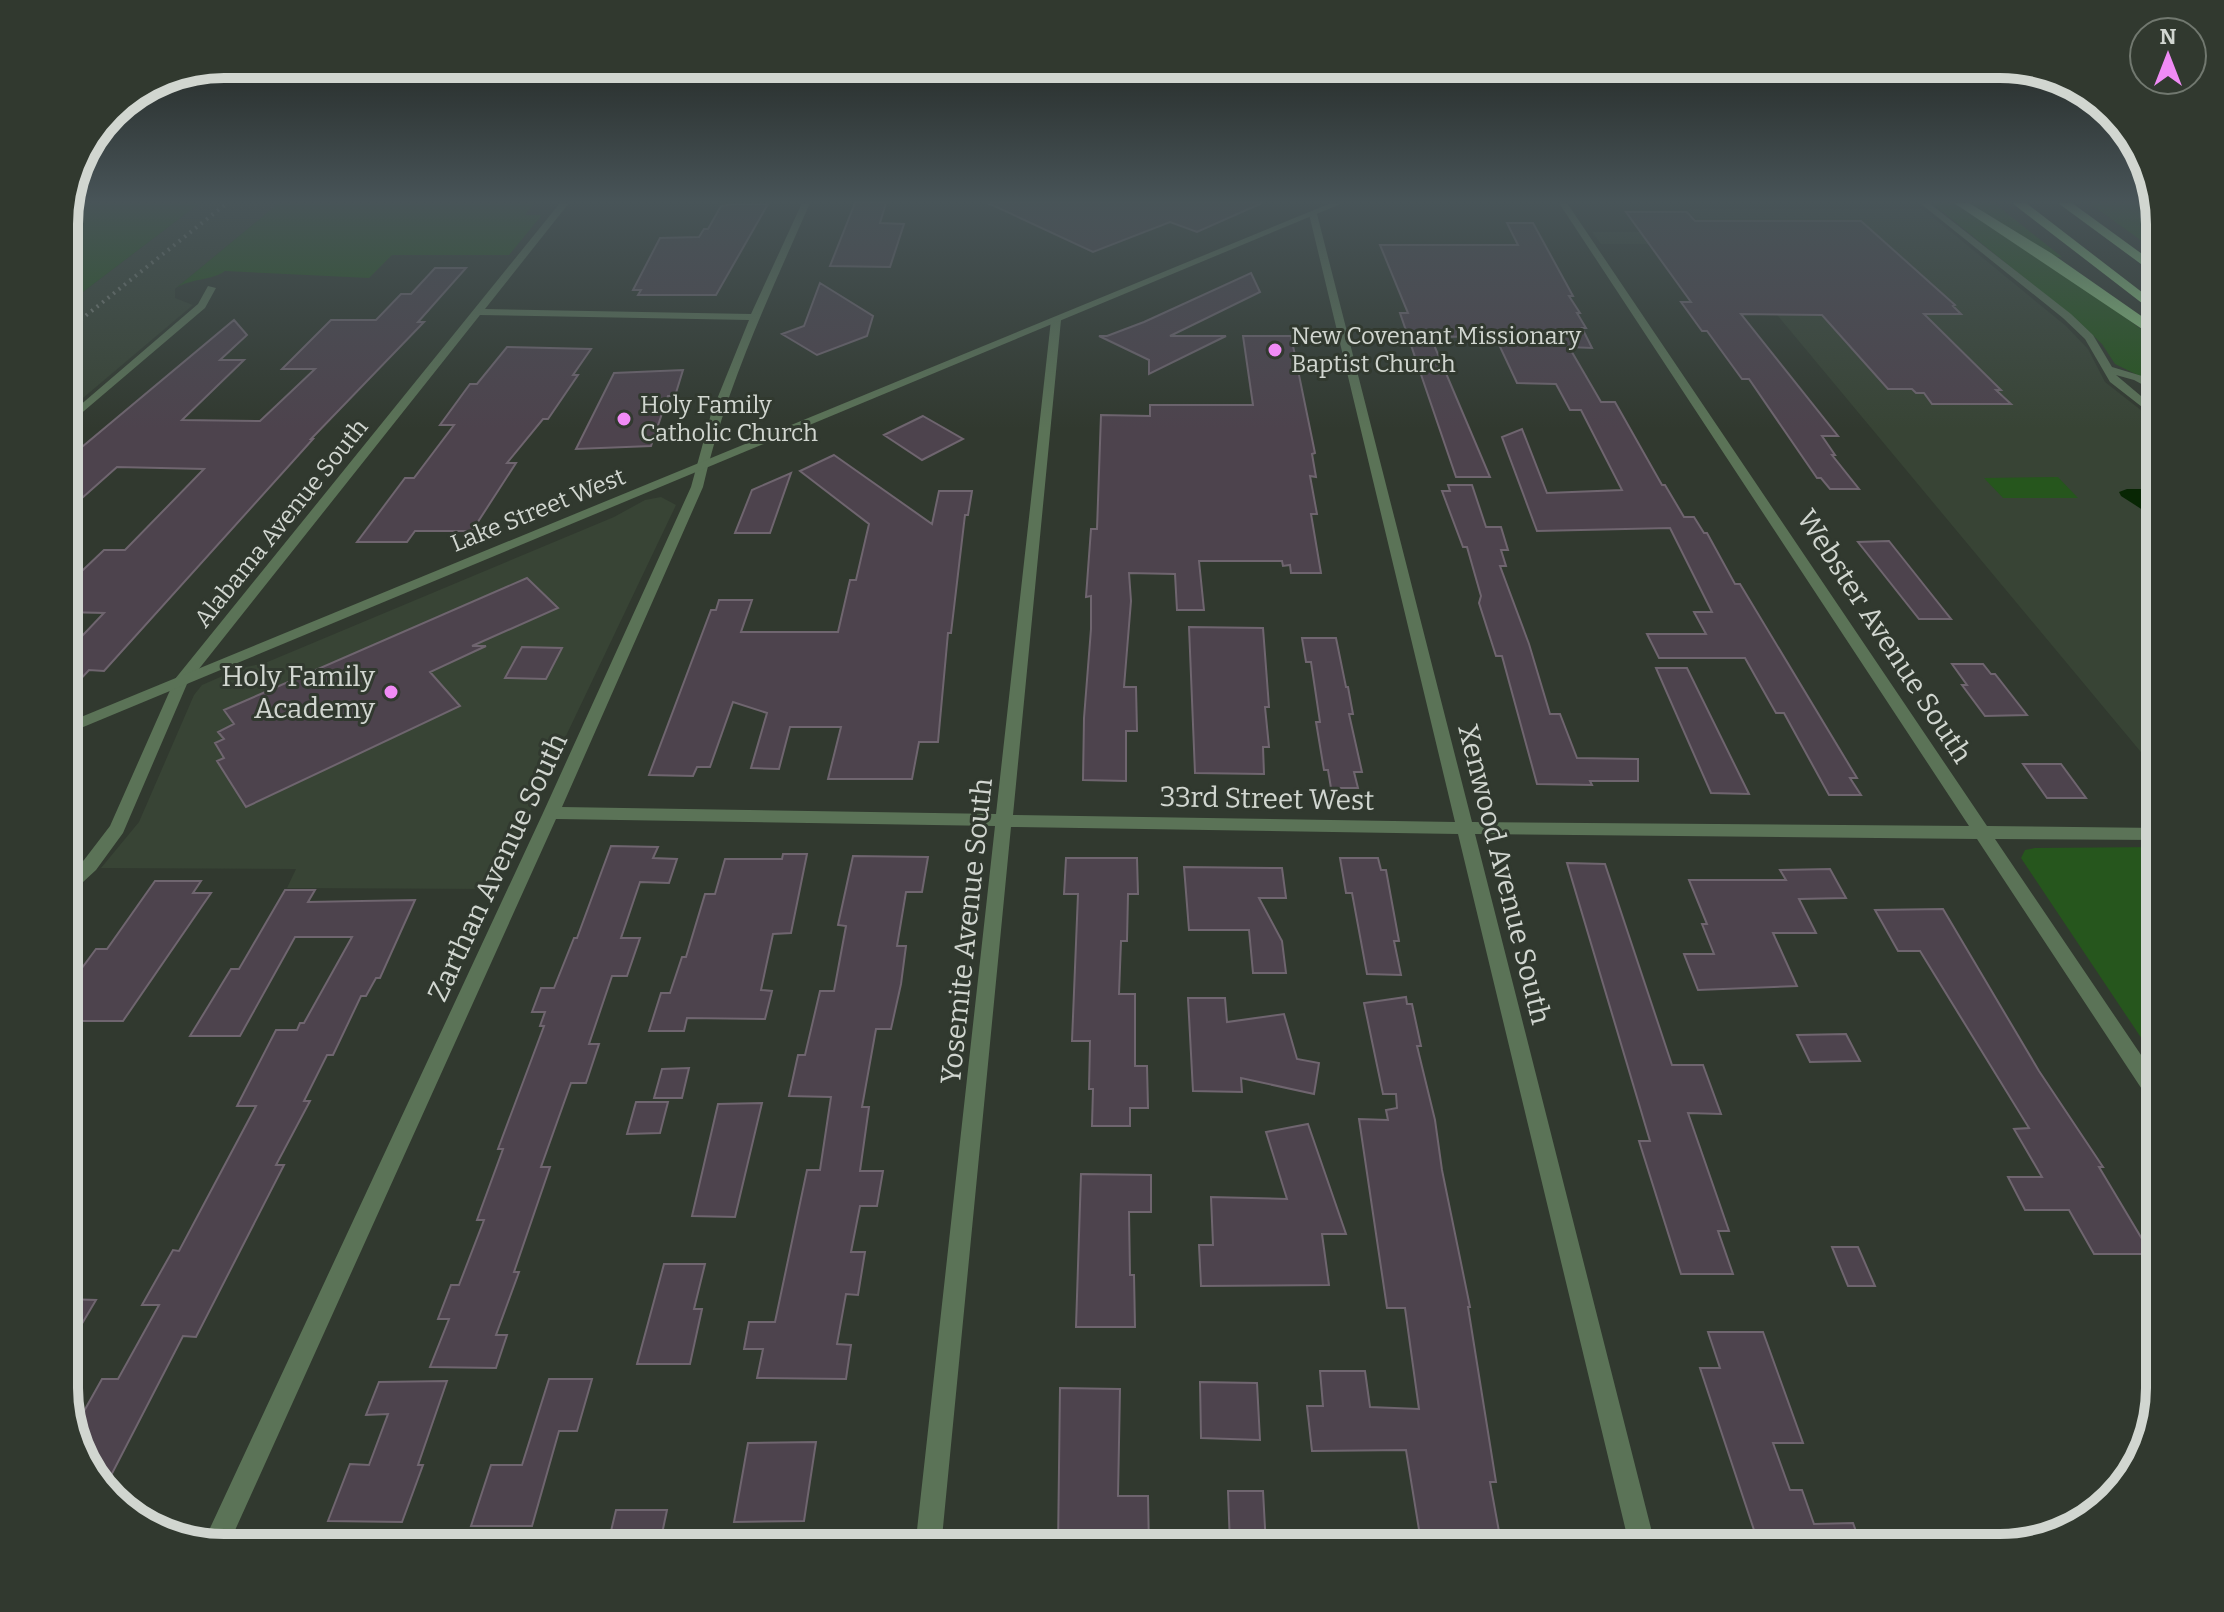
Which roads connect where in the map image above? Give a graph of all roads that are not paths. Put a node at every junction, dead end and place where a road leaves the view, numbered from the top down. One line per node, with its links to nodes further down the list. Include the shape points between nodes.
1 (504, 278): 11 (street, Alabama Avenue South)
2 (773, 278): 12 (street, Zarthan Avenue South)
3 (1157, 278): 13 (street, Lake Street West)
4 (1329, 278): 24 (street, Xenwood Avenue South)
5 (1614, 278): 25 (street, Webster Avenue South)
6 (2019, 278): 15 (street, via 2089,337)
7 (2078, 278): 14 (highway)
8 (2115, 278): 10 (highway)
9 (211, 288): 18 (street, via 202,306)
10 (2146, 302)
11 (477, 312): 12 (street); 20 (street, Alabama Avenue South)
12 (756, 317): 19 (street, Zarthan Avenue South)
13 (1056, 320): 19 (street, Lake Street West); 23 (street, Yosemite Avenue South)
14 (2146, 326)
15 (2108, 369): 16 (street); 17 (street)
16 (2146, 383)
17 (2146, 406)
18 (78, 413)
19 (701, 466): 20 (street, Lake Street West); 22 (street, Zarthan Avenue South, via 697,487)
20 (180, 682): 21 (street, Lake Street West); 27 (street, Alabama Avenue South, via 117,829)
21 (78, 724)
22 (551, 813): 23 (street, 33rd Street West); 29 (street, Zarthan Avenue South)
23 (1004, 820): 24 (street, 33rd Street West); 30 (street, Yosemite Avenue South)
24 (1467, 828): 25 (street, 33rd Street West); 31 (street, Xenwood Avenue South)
25 (1981, 833): 26 (street, 33rd Street West); 28 (street, Webster Avenue South)
26 (2146, 834)
27 (78, 876)
28 (2146, 1079)
29 (220, 1534)
30 (929, 1534)
31 (1640, 1534)

